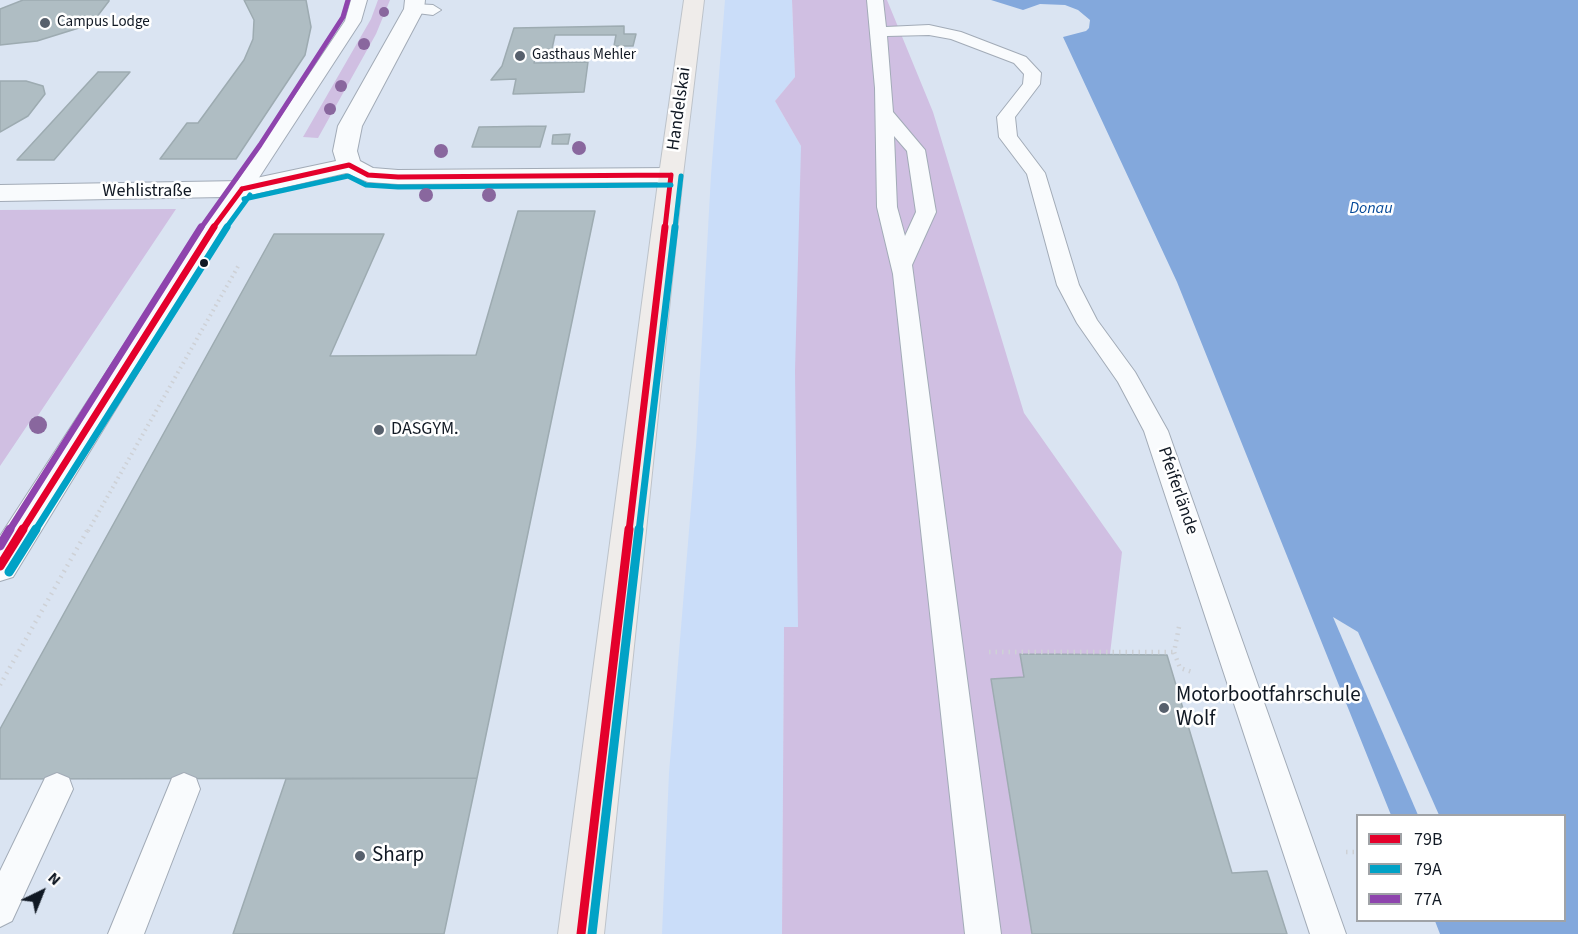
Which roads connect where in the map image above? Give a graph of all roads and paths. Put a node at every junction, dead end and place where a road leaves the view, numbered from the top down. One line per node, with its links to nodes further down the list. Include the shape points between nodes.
1 (359, 0): 9 (lane, via 353,21)
2 (694, 0): 8 (main road, Handelskai)
3 (875, 0): 5 (lane)
4 (420, 6): 7 (street, via 350,126 345,151)
5 (879, 32): 6 (lane); 23 (lane, Pfeiferlände, via 929,30 956,35 1020,60 1033,73 1031,84 1006,117 1008,137 1036,173 1068,285 1156,431)
6 (884, 112): 12 (lane, via 887,207); 12 (lane, via 916,150 926,212)
7 (349, 165): 8 (street, via 368,175 398,177); 9 (street, Wehlistraße)
8 (671, 175): 21 (main road, Handelskai)
9 (242, 189): 10 (street, Wehlistraße); 13 (street, via 219,219)
10 (0, 193)
11 (242, 259): 16 (path)
12 (902, 264): 14 (lane)
13 (0, 566)
14 (949, 652): 15 (path, via 1174,652); 22 (lane)
15 (1180, 668)
16 (0, 685)
17 (57, 789): 19 (lane)
18 (184, 789): 20 (lane)
19 (0, 909)
20 (126, 934)
21 (581, 934)
22 (983, 934)
23 (1328, 934)

